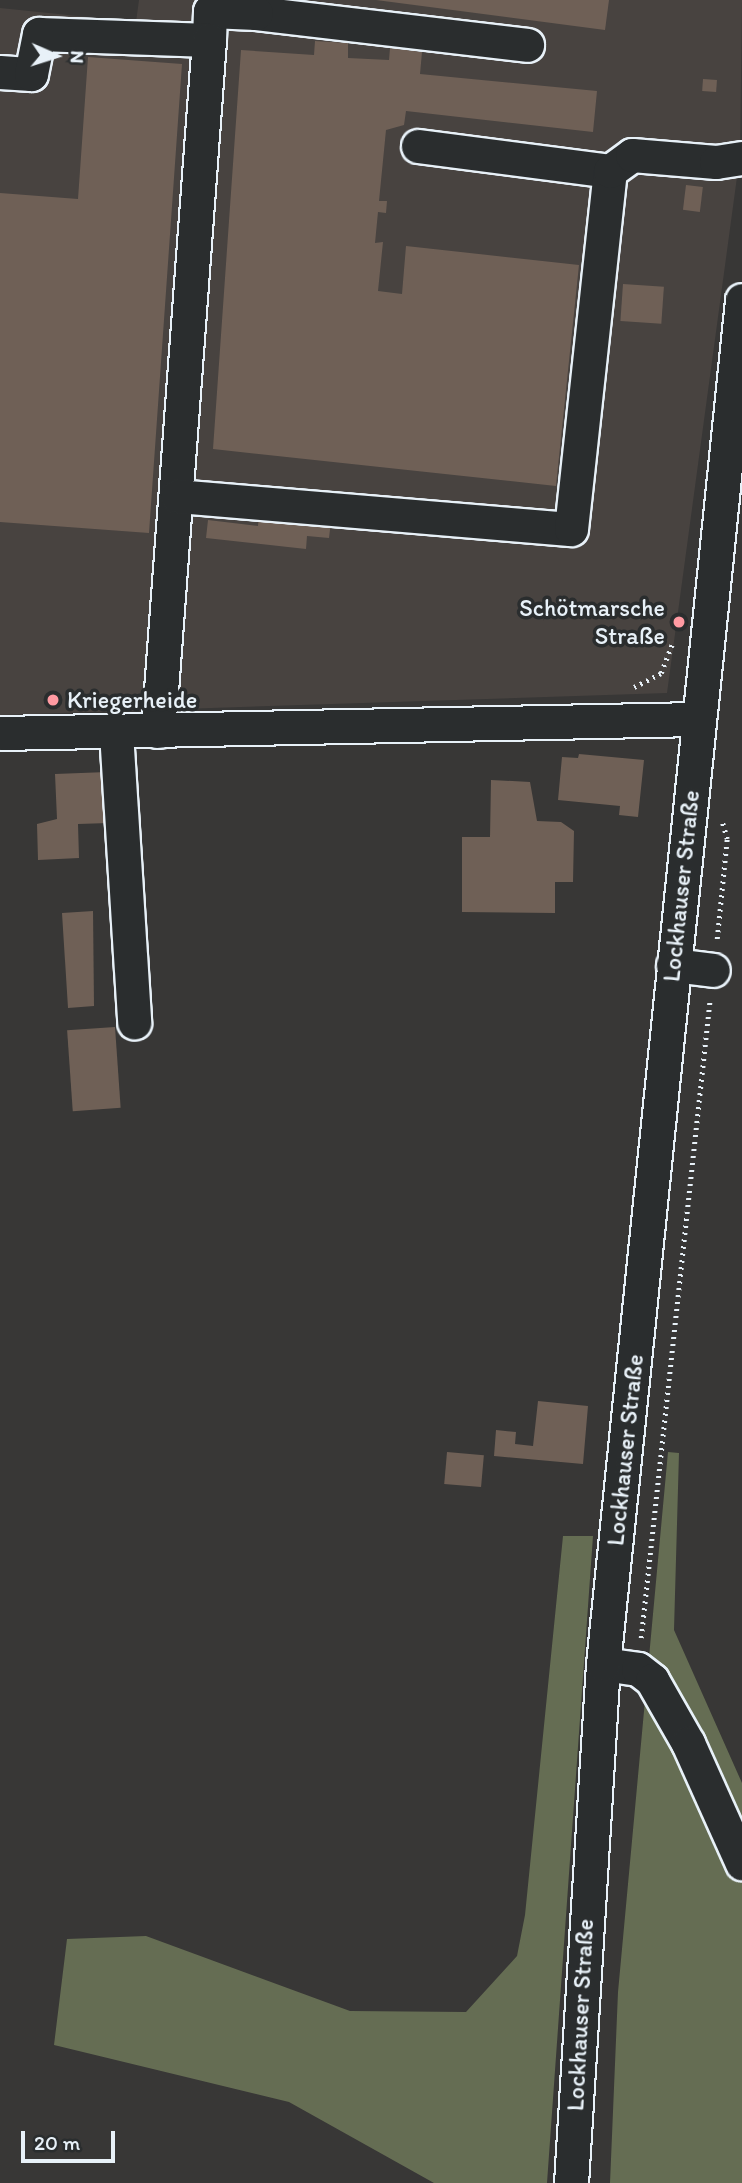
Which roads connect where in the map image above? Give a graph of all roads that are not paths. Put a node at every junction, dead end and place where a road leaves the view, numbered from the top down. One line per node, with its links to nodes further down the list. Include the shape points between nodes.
1 (257, 6): 2 (street, via 210,11); 3 (street)
2 (209, 40): 4 (street, via 39,34 31,74); 9 (street)
3 (527, 45)
4 (0, 72)
5 (418, 146): 7 (street)
6 (742, 158): 7 (street, via 716,162 632,155)
7 (610, 171): 9 (street, via 571,529)
8 (742, 300): 10 (street)
9 (177, 496): 11 (street)
10 (697, 719): 11 (street); 14 (street, Lockhauser Straße)
11 (158, 731): 12 (street)
12 (116, 732): 13 (street); 16 (street)
13 (0, 733)
14 (673, 965): 15 (street); 17 (street, Lockhauser Straße)
15 (713, 970)
16 (134, 1022)
17 (603, 1664): 18 (street, via 638,1669 652,1680 688,1743); 19 (street, Lockhauser Straße)
18 (742, 1863)
19 (571, 2183)

